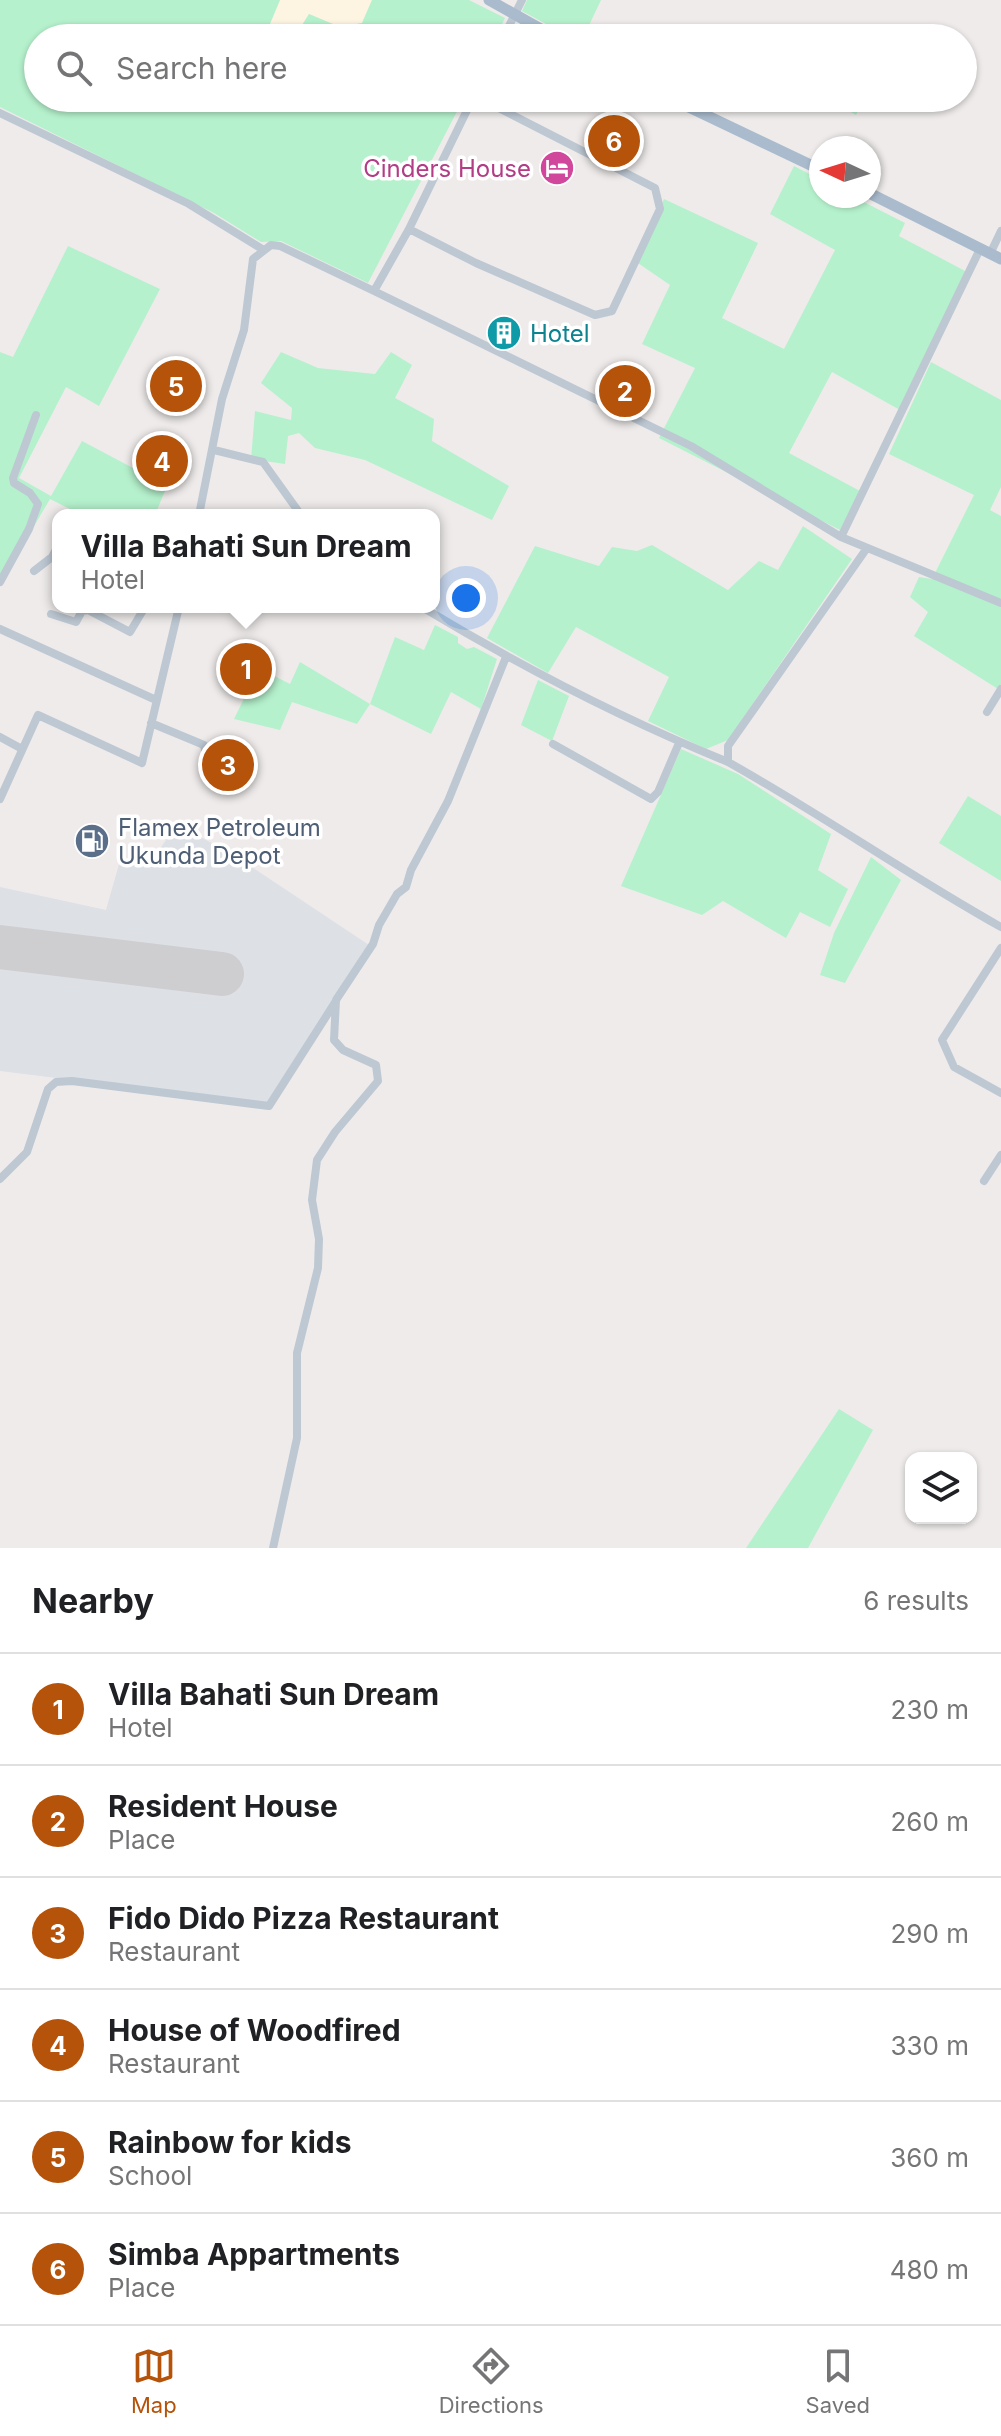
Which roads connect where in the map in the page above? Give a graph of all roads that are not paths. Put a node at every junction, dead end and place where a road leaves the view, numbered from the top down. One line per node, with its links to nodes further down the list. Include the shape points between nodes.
1 (489, 0): 3 (main road)
2 (522, 0): 3 (street)
3 (515, 13): 4 (street); 5 (main road)
4 (510, 24)
5 (533, 24)
6 (469, 112): 12 (street)
7 (504, 112): 12 (street, via 655,188 660,209 612,311 595,315)
8 (699, 112): 10 (main road)
9 (0, 113): 14 (street, via 189,204)
10 (809, 164)
11 (881, 199): 15 (main road)
12 (409, 229): 16 (street)
13 (1001, 231): 15 (street)
14 (262, 249): 16 (street, via 280,246); 18 (street, via 250,267 244,330 226,382)
15 (990, 254): 21 (street)
16 (374, 291): 21 (street, via 691,446)
17 (36, 415): 25 (street, via 13,478 38,504)
18 (214, 450): 19 (street); 20 (street, via 263,462)
19 (200, 509)
20 (297, 509)
21 (841, 537): 22 (street)
22 (867, 548): 26 (street); 42 (street)
23 (52, 557): 24 (street)
24 (34, 571)
25 (0, 582)
26 (1001, 603)
27 (81, 613): 32 (street, via 76,622)
28 (94, 613): 29 (street, via 130,632)
29 (141, 613)
30 (178, 613): 36 (street)
31 (432, 613): 34 (street)
32 (51, 614)
33 (0, 629): 36 (street)
34 (506, 657): 40 (street); 50 (street, via 448,801 406,887)
35 (1001, 689): 37 (street)
36 (156, 700): 38 (street)
37 (987, 712)
38 (151, 723): 43 (street, via 142,763 40,715); 46 (street, via 204,745 206,755)
39 (0, 737): 43 (street)
40 (679, 743): 41 (street, via 651,799); 44 (street)
41 (553, 744)
42 (728, 746): 44 (street); 45 (street)
43 (22, 749): 47 (street)
44 (706, 753): 45 (street)
45 (728, 762): 48 (street)
46 (223, 763)
47 (0, 799)
48 (1001, 927)
49 (1001, 948): 51 (street, via 942,1040 954,1067)
50 (336, 1000): 53 (street, via 269,1106 56,1082 48,1089 27,1152); 55 (street, via 334,1040 376,1065 378,1081 317,1160 312,1200 318,1268 297,1353 297,1438)
51 (1001, 1093)
52 (1001, 1155): 54 (street)
53 (0, 1179)
54 (984, 1181)
55 (273, 1548)

